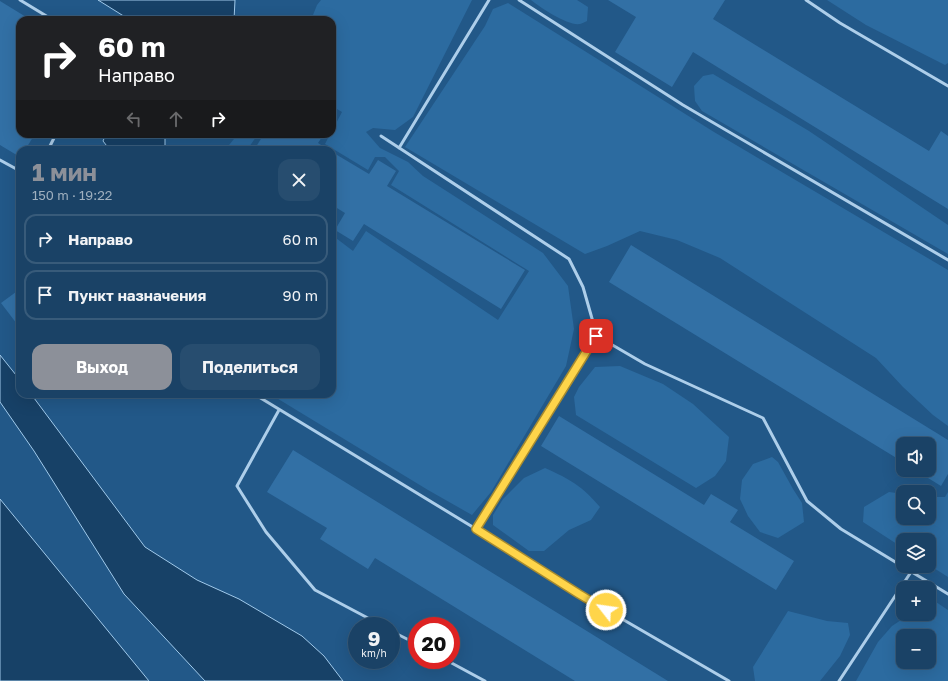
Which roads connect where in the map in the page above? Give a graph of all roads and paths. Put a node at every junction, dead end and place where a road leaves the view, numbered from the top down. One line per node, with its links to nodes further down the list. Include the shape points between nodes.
1 (20, 0): 5 (lane)
2 (489, 0): 8 (lane)
3 (519, 0): 11 (lane, via 683,105)
4 (806, 0): 6 (lane)
5 (46, 16)
6 (948, 86)
7 (381, 136): 8 (lane)
8 (399, 148): 12 (lane, via 568,259 583,287)
9 (0, 160): 10 (lane)
10 (16, 169)
11 (948, 260)
12 (596, 336): 15 (lane); 16 (lane, via 645,364 763,418 807,501 841,529)
13 (260, 398): 14 (lane)
14 (279, 410): 15 (lane); 20 (lane, via 237,486 266,532 315,590)
15 (476, 529): 23 (lane, via 579,594)
16 (896, 563)
17 (910, 573): 24 (lane)
18 (913, 573): 19 (lane)
19 (948, 594)
20 (366, 617)
21 (460, 668): 22 (lane)
22 (485, 681)
23 (729, 681)
24 (839, 681)

